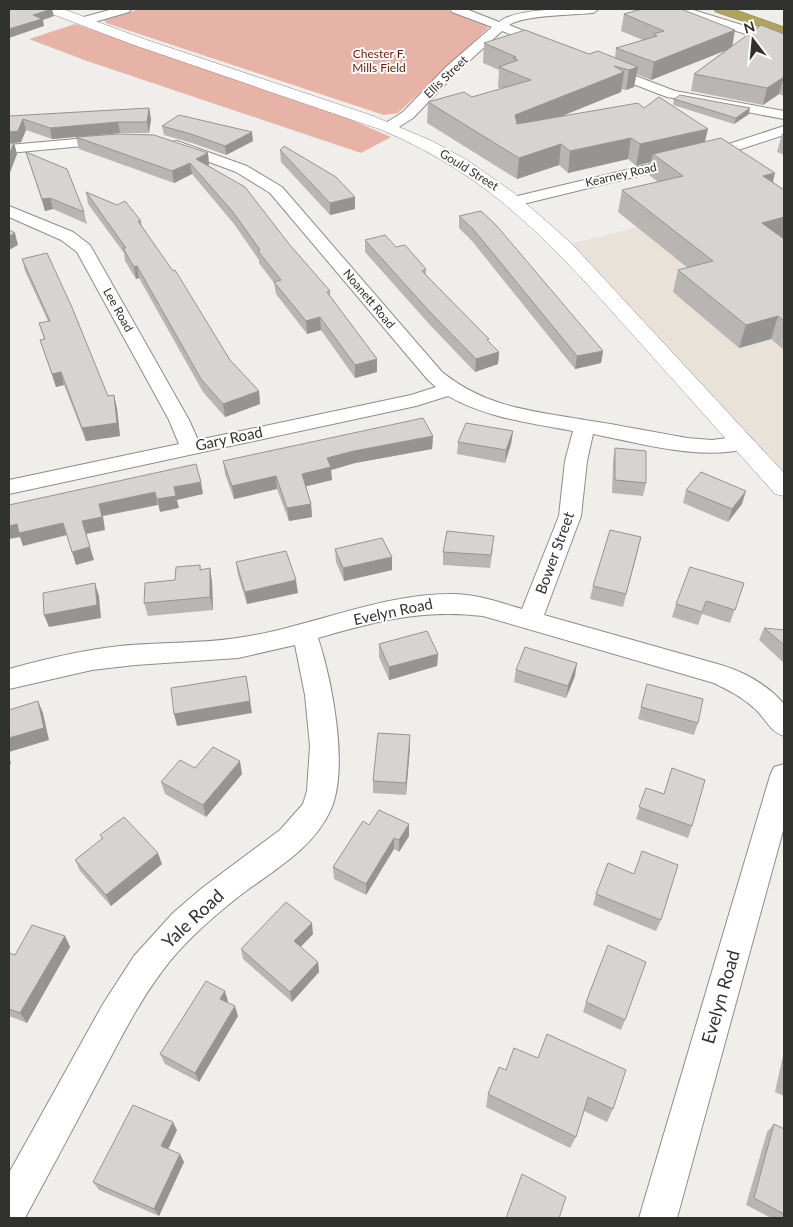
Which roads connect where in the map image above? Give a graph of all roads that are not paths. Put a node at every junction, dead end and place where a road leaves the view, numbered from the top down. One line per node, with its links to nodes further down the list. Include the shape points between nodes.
1 (52, 9): 9 (main road, Gould Street)
2 (125, 9): 9 (street)
3 (456, 9): 11 (street)
4 (593, 9): 8 (street, Ellis Street)
5 (679, 9): 13 (street)
6 (721, 9): 12 (highway)
7 (741, 9): 10 (highway)
8 (519, 12): 11 (street, Ellis Street)
9 (84, 21): 17 (main road, Gould Street)
10 (784, 22)
11 (500, 26): 14 (street); 17 (street, Ellis Street, via 408,115)
12 (784, 31)
13 (784, 42)
14 (562, 51)
15 (588, 61): 16 (street, via 672,94)
16 (784, 115)
17 (390, 126): 22 (main road, Gould Street, via 452,158)
18 (784, 130): 22 (street, Kearney Road, via 703,157)
19 (125, 139): 21 (street)
20 (157, 140): 24 (street, Noanett Road, via 246,171 276,190)
21 (9, 150)
22 (515, 201): 26 (main road, Gould Street, via 575,258)
23 (9, 211): 27 (street, Lee Road, via 67,236 84,249 179,420)
24 (449, 389): 25 (street, Noanett Road, via 493,408); 27 (street, Gary Road, via 416,400)
25 (585, 426): 26 (street, Noanett Road, via 701,446); 30 (street, Bower Street, via 577,452 570,516)
26 (743, 442): 29 (main road, Gould Street)
27 (191, 448): 28 (street, Gary Road)
28 (9, 487)
29 (784, 488)
30 (530, 620): 31 (street, Evelyn Road, via 470,604 433,603 398,608); 33 (street, Evelyn Road, via 722,674 756,695)
31 (304, 633): 32 (street, Evelyn Road, via 230,649 100,658); 35 (street, Yale Road, via 316,672 324,761 318,806 291,839 210,900 169,938 113,1018)
32 (9, 679)
33 (784, 725)
34 (784, 776): 36 (street, Evelyn Road)
35 (9, 1210)
36 (658, 1218)

